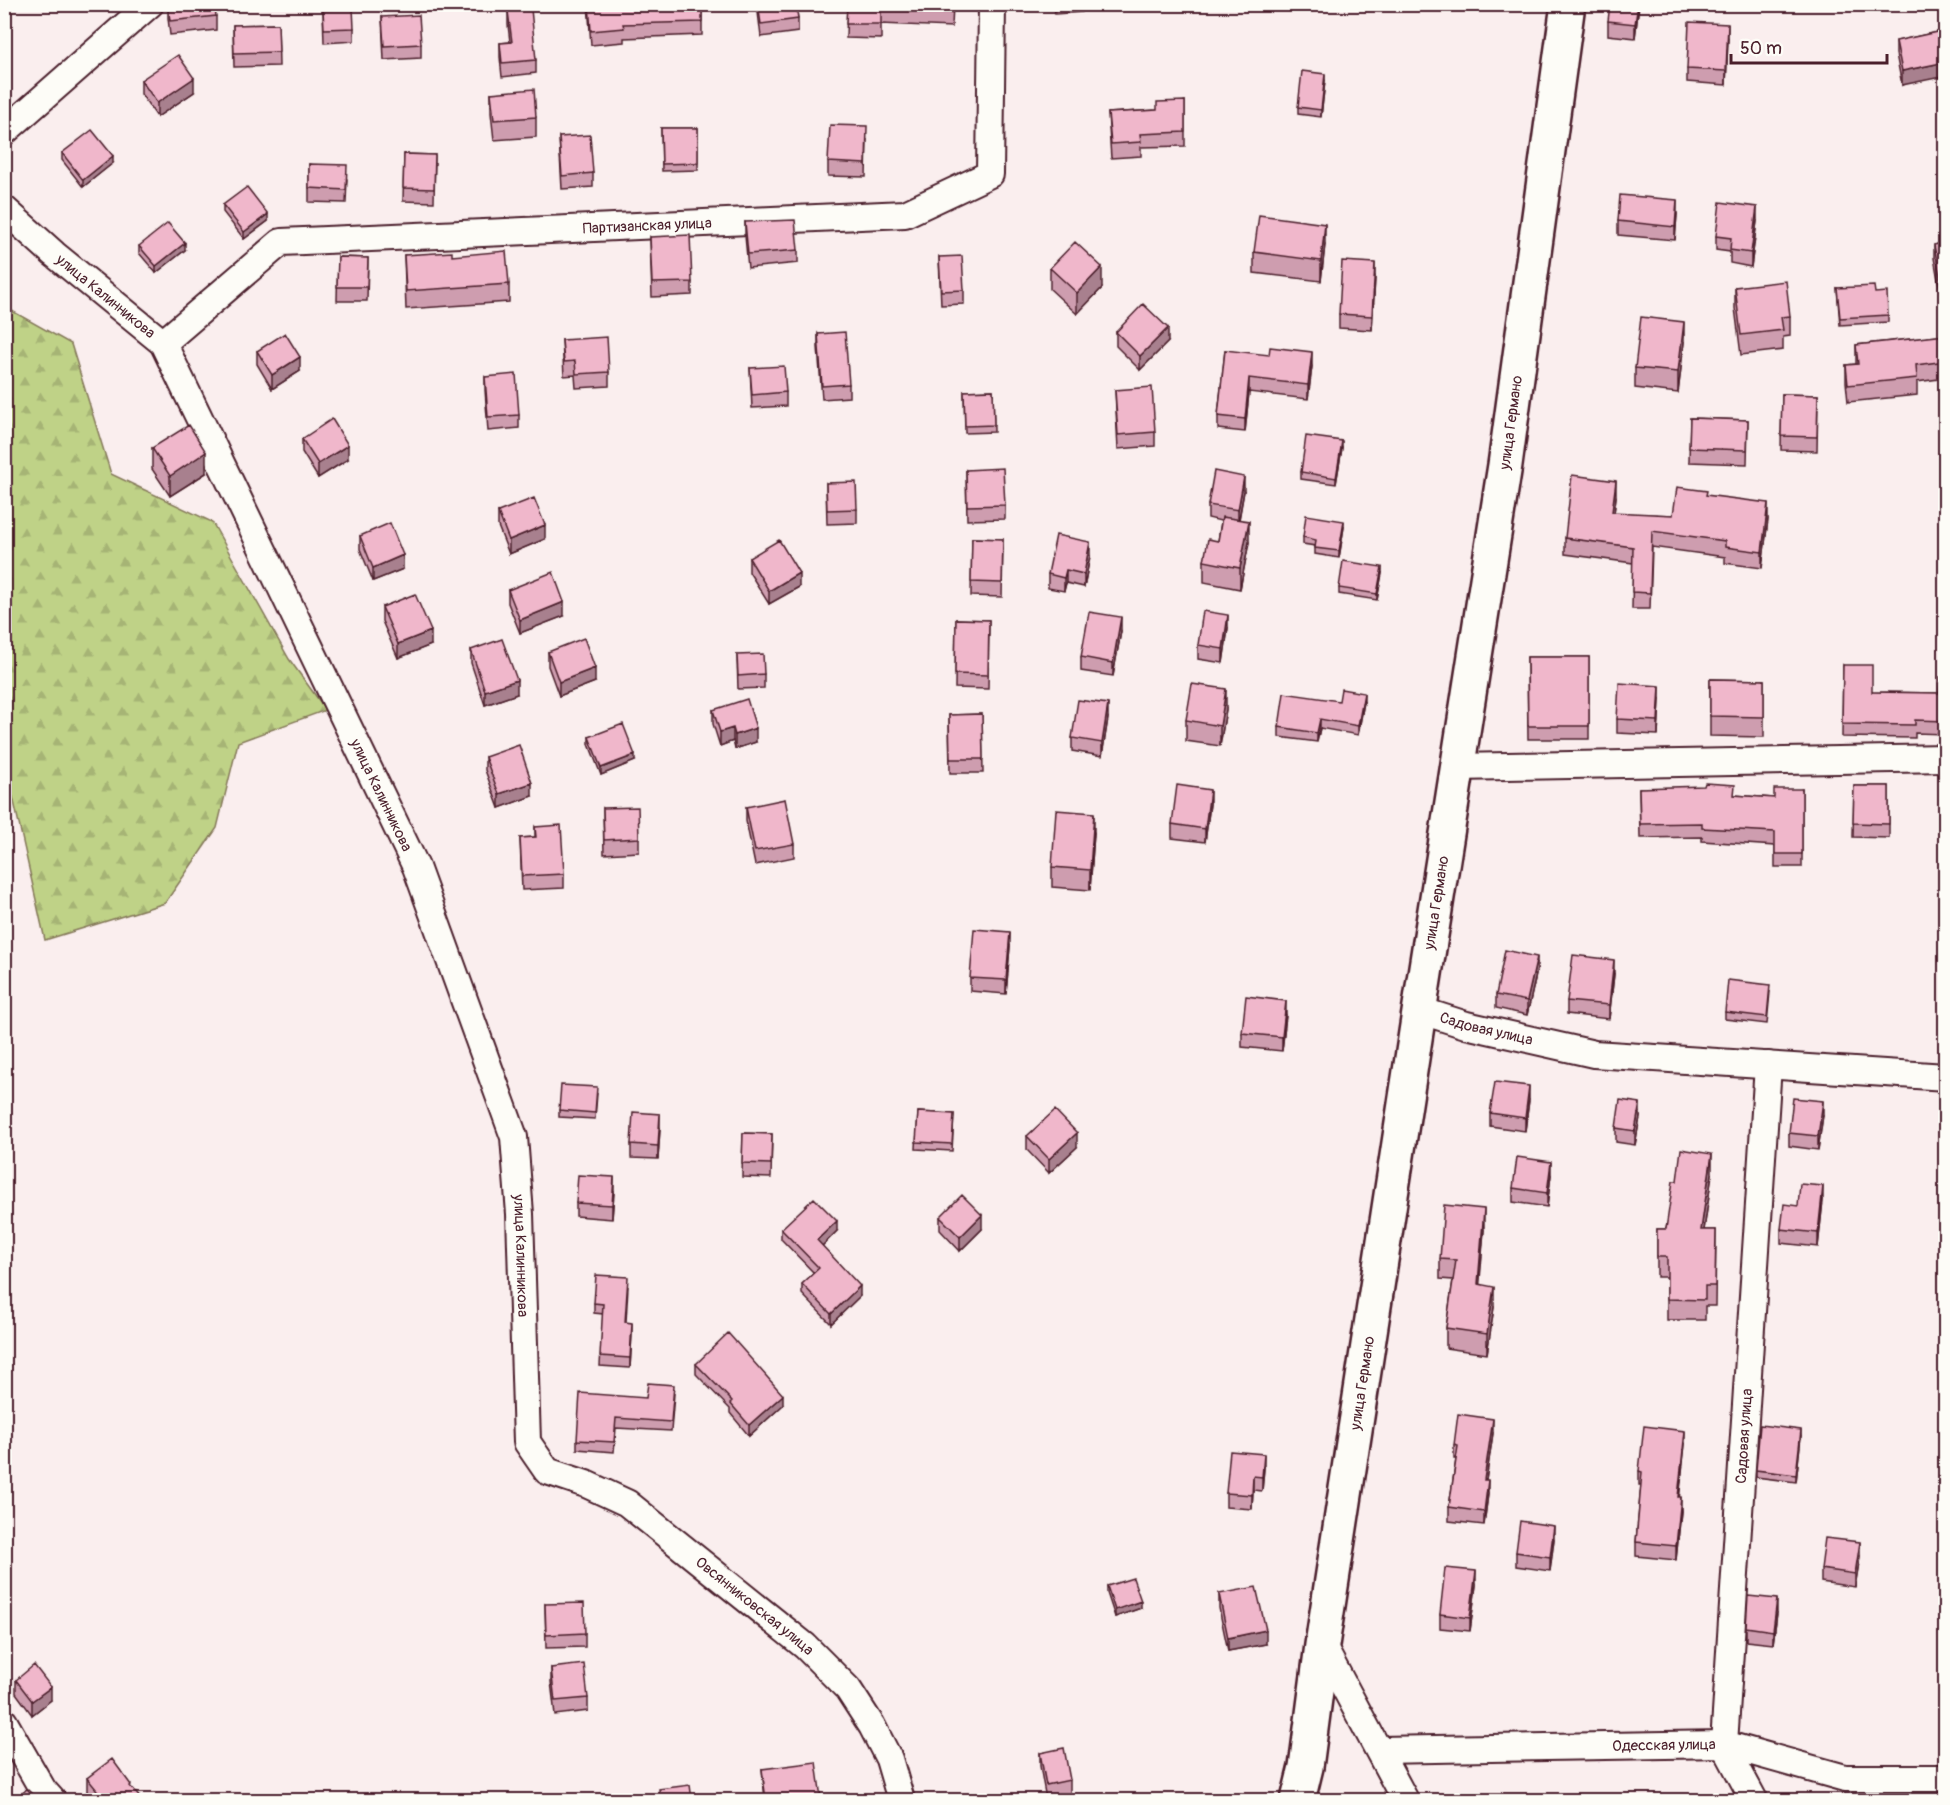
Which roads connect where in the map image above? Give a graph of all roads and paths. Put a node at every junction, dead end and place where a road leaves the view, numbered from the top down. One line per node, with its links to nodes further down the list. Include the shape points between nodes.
1 (150, 4): 4 (street)
2 (992, 4): 6 (street, Партизанская улица, via 990,174 905,214 281,242)
3 (1568, 4): 8 (main road, улица Германо, via 1505,465)
4 (4, 132)
5 (4, 210): 6 (street, улица Калинникова)
6 (163, 343): 12 (street, улица Калинникова, via 416,867 514,1137 527,1442)
7 (1946, 758): 8 (street)
8 (1457, 767): 9 (main road, улица Германо)
9 (1419, 1010): 10 (street, Садовая улица, via 1466,1025 1594,1054); 13 (main road, улица Германо)
10 (1768, 1065): 11 (street, Садовая улица); 15 (street, Садовая улица)
11 (1946, 1077)
12 (547, 1471): 19 (street, Овсянниковская улица, via 627,1503 805,1646 848,1689 872,1726 889,1760)
13 (1322, 1645): 16 (street); 20 (main road, улица Германо)
14 (4, 1722): 18 (street)
15 (1724, 1744): 16 (street, Одесская улица); 17 (street, Одесская улица, via 1845,1778); 22 (street)
16 (1379, 1750): 21 (street)
17 (1946, 1778)
18 (52, 1800)
19 (901, 1800)
20 (1298, 1800)
21 (1406, 1800)
22 (1754, 1800)

